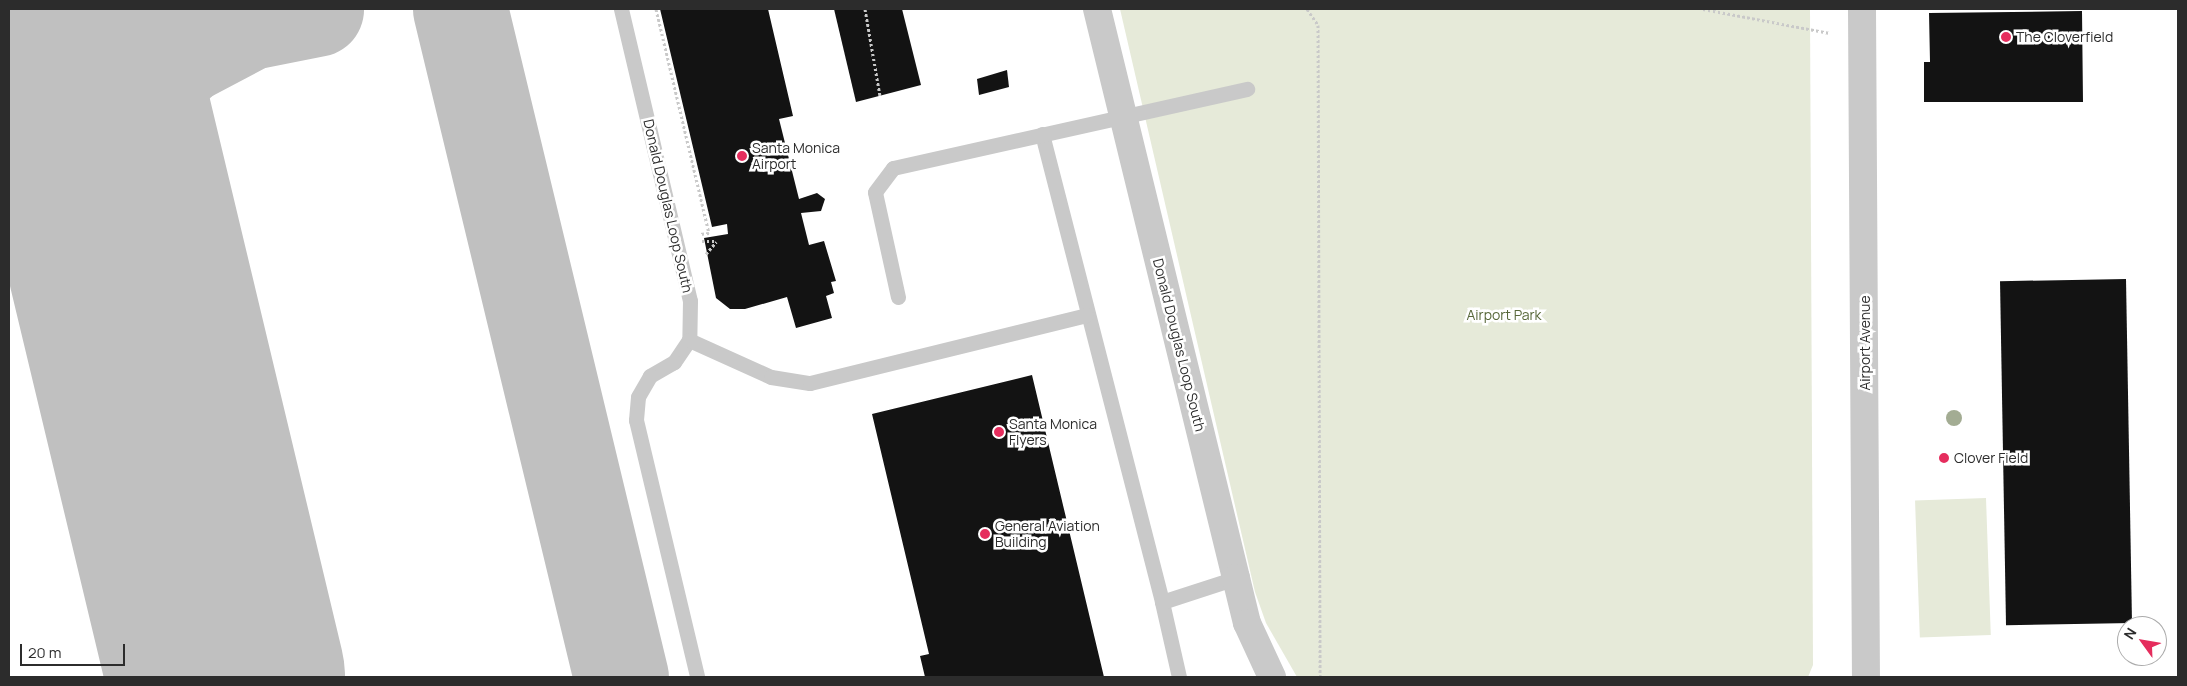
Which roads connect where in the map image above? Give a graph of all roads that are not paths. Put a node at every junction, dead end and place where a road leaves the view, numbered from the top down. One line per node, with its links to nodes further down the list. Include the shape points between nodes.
1 (621, 9): 9 (lane, Donald Douglas Loop South, via 690,301)
2 (1097, 9): 5 (street, Donald Douglas Loop South)
3 (1862, 9): 15 (street, Airport Avenue)
4 (1247, 89): 5 (lane)
5 (1122, 116): 6 (lane); 10 (street, Donald Douglas Loop South)
6 (1042, 134): 7 (lane, via 893,168 875,192); 8 (lane)
7 (898, 297)
8 (1086, 315): 9 (lane, via 810,383 771,377); 11 (lane)
9 (689, 340): 12 (lane, via 674,362 650,376 638,397 636,420)
10 (1236, 578): 11 (lane); 14 (street, Donald Douglas Loop South, via 1247,623)
11 (1162, 602): 13 (lane)
12 (697, 677)
13 (1179, 677)
14 (1272, 677)
15 (1866, 677)

